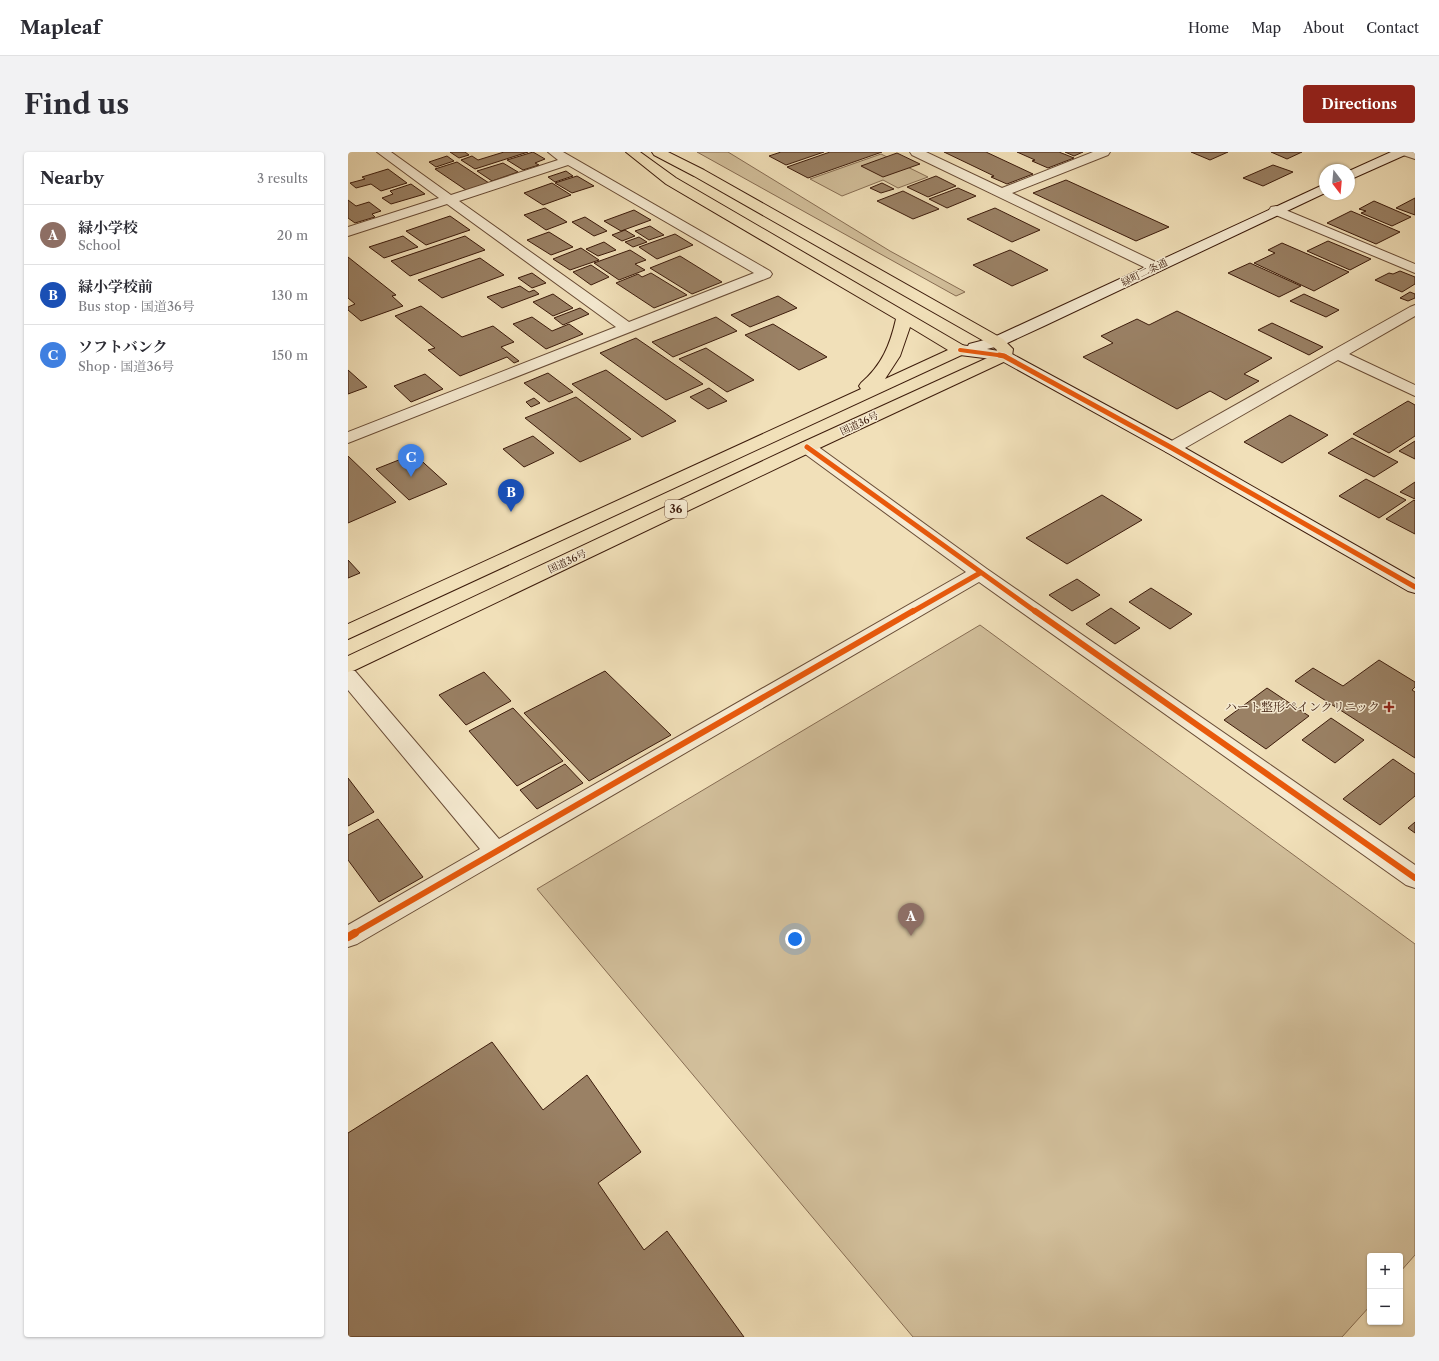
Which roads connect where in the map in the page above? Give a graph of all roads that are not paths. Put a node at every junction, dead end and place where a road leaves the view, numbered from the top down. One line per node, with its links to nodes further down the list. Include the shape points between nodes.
1 (384, 152): 14 (street)
2 (554, 152): 10 (street)
3 (632, 152): 20 (highway, via 671,181)
4 (658, 152): 22 (highway)
5 (916, 152): 13 (street)
6 (1104, 152): 13 (street)
7 (1401, 152): 11 (street)
8 (1407, 152): 9 (street)
9 (1415, 155)
10 (568, 160): 14 (street); 21 (street, via 765,274)
11 (1355, 173)
12 (1319, 191): 15 (street, 緑町二条通)
13 (1001, 193): 17 (street)
14 (449, 199): 16 (street); 21 (street)
15 (1276, 210): 17 (street, 緑町二条通); 18 (street)
16 (348, 232)
17 (1156, 267): 22 (street, 緑町二条通)
18 (1415, 269)
19 (1415, 310): 24 (street)
20 (904, 317): 23 (highway); 26 (highway, via 895,350 887,366 879,377)
21 (627, 328): 27 (street)
22 (1000, 349): 23 (street); 28 (highway, 国道36号 / 36); 29 (street, via 1064,390)
23 (960, 350): 26 (highway, 36)
24 (1337, 354): 25 (street); 29 (street)
25 (1415, 391)
26 (851, 400): 32 (highway, 36)
27 (348, 438)
28 (807, 446): 30 (street); 33 (highway, 国道36号 / 36)
29 (1172, 448): 31 (street)
30 (980, 573): 35 (street); 36 (street)
31 (1415, 587)
32 (348, 632)
33 (348, 665)
34 (348, 676): 35 (street)
35 (496, 852): 37 (street)
36 (1415, 878)
37 (348, 937)

